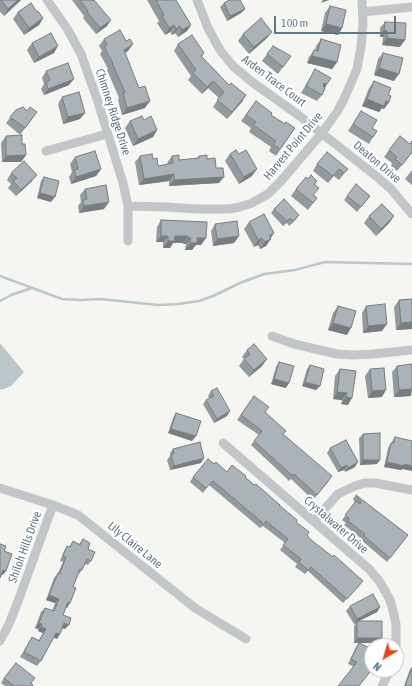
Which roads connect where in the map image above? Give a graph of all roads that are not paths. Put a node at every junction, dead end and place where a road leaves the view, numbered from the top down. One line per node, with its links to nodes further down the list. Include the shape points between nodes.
1 (47, 0): 7 (street, Chimney Ridge Drive, via 81,54)
2 (197, 0): 6 (street, Arden Trace Court, via 208,28 227,59 252,82)
3 (362, 0): 5 (street, Harvest Point Drive)
4 (412, 7): 5 (street)
5 (363, 12): 6 (street, Harvest Point Drive, via 361,47 352,83 337,112)
6 (322, 133): 9 (street, Harvest Point Drive, via 282,181 268,194 252,203 229,209); 10 (street, Deaton Drive, via 391,188)
7 (107, 134): 8 (street); 9 (street, Chimney Ridge Drive)
8 (46, 151)
9 (128, 206): 11 (street, Chimney Ridge Drive)
10 (412, 214)
11 (128, 241)
12 (272, 336): 13 (street, via 337,354)
13 (412, 350)
14 (223, 443): 18 (street, Crystalwater Drive)
15 (0, 488): 17 (street, Lily Claire Lane)
16 (412, 490): 18 (street, via 364,483 338,494)
17 (53, 505): 20 (street, Lily Claire Lane, via 78,515 195,608); 21 (street, Shiloh Hills Drive, via 12,618)
18 (314, 521): 19 (street, Crystalwater Drive, via 369,569 380,582 390,600 396,624)
19 (396, 638)
20 (246, 639)
21 (0, 641)

